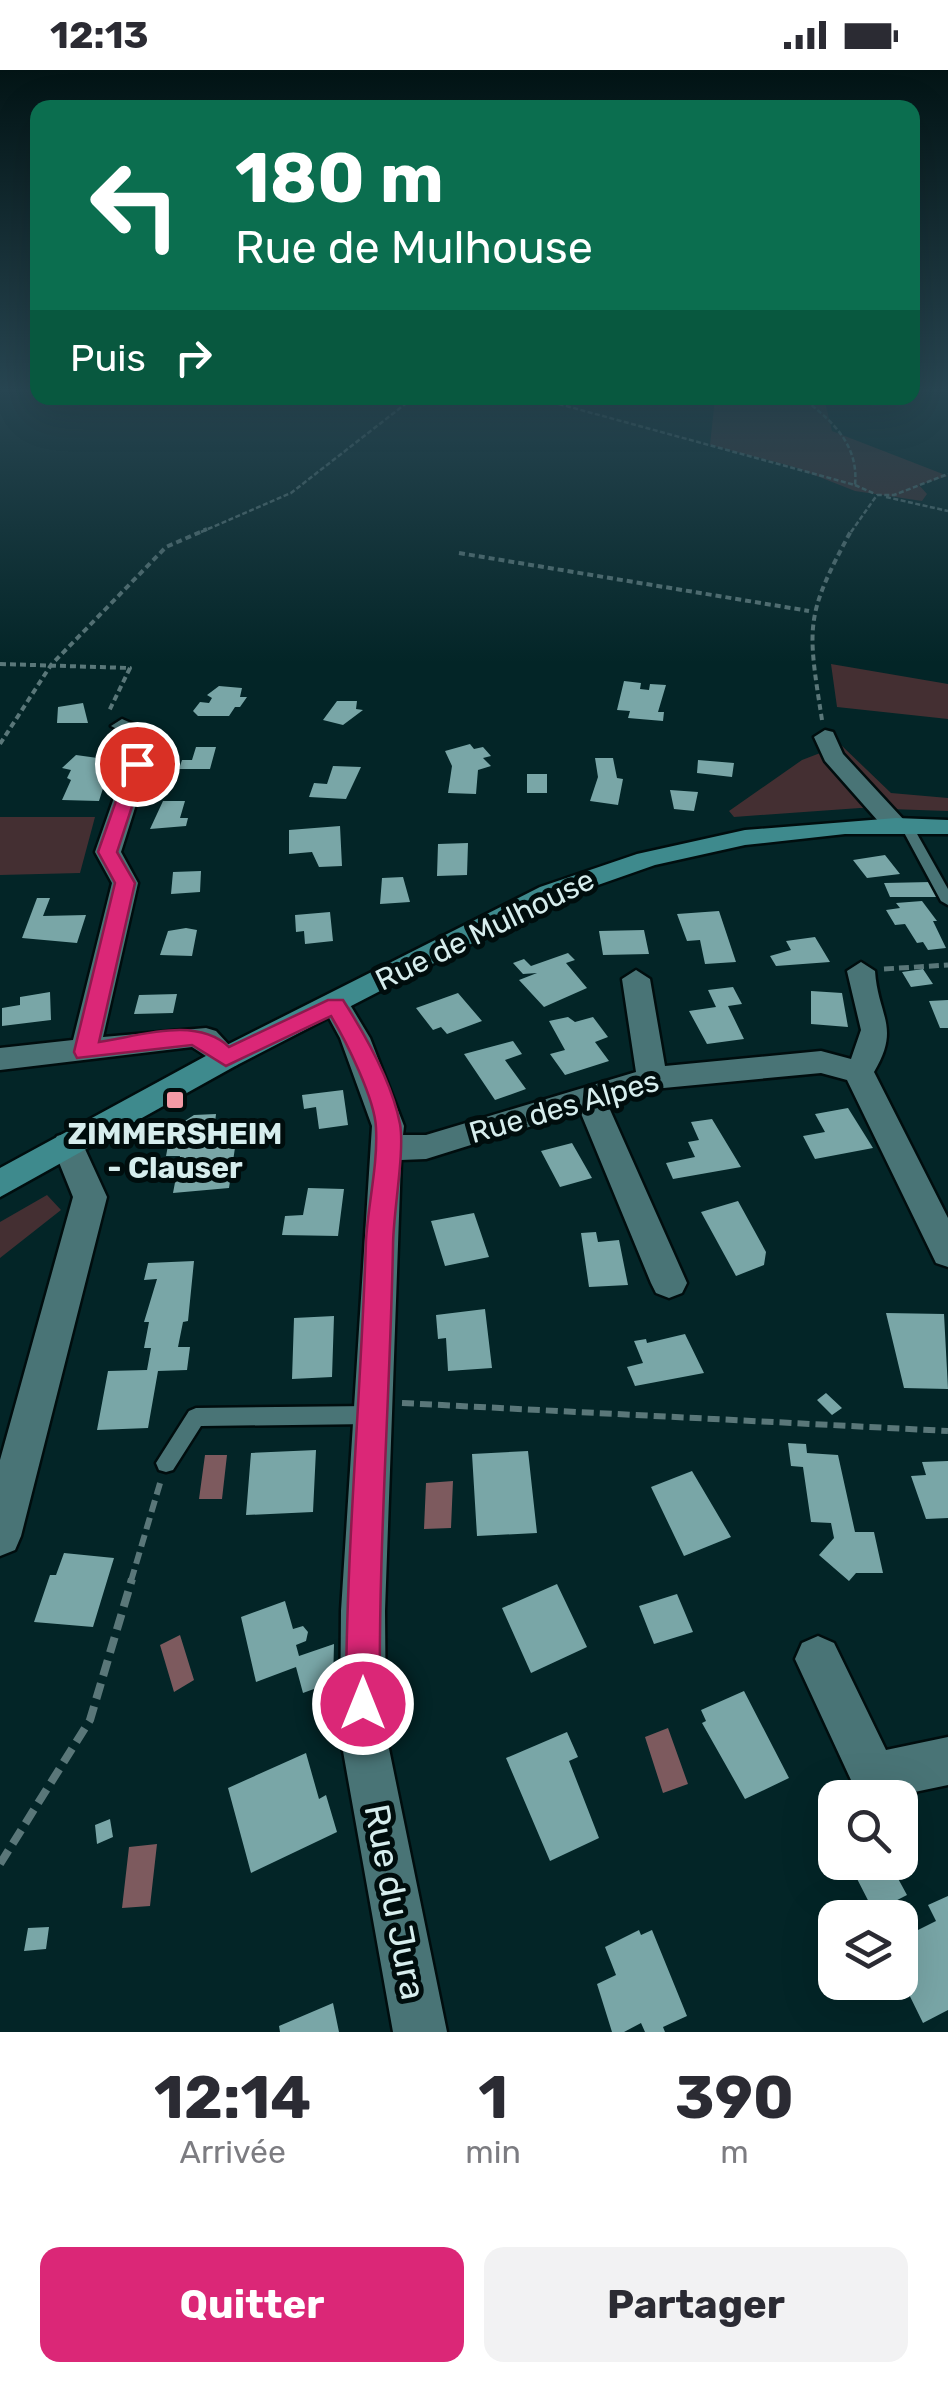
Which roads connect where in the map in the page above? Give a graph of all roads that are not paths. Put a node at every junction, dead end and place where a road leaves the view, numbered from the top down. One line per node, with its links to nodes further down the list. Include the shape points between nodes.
1 (122, 726): 9 (street, via 147,736 108,852 125,883)
2 (825, 737): 3 (street, via 833,756)
3 (900, 825): 4 (main road, Rue de Mulhouse); 5 (lane); 8 (main road, Rue de Mulhouse, via 755,834 632,861 549,893)
4 (948, 827)
5 (948, 902)
6 (862, 970): 12 (street, via 860,989 878,1028 875,1050)
7 (636, 980): 13 (street)
8 (336, 1005): 10 (main road, Rue de Mulhouse); 16 (street, Rue du Jura, via 382,1108)
9 (85, 1052): 10 (street, via 192,1037 206,1038); 11 (street)
10 (226, 1058): 15 (main road, Rue de Mulhouse)
11 (0, 1059)
12 (859, 1072): 13 (street, Rue des Alpes, via 821,1062); 18 (street)
13 (652, 1078): 14 (street, Rue des Alpes)
14 (590, 1100): 16 (street, Rue des Alpes, via 426,1147); 19 (street)
15 (68, 1145): 17 (main road, Rue de Mulhouse); 22 (street, via 90,1197)
16 (389, 1148): 20 (street, Rue du Jura, via 380,1206)
17 (0, 1184)
18 (948, 1252)
19 (669, 1283)
20 (375, 1408): 21 (lane, via 196,1417); 25 (street, Rue du Jura, via 362,1611 363,1734)
21 (166, 1463)
22 (0, 1536)
23 (818, 1659): 24 (street, via 874,1776)
24 (948, 1761)
25 (420, 2032)

